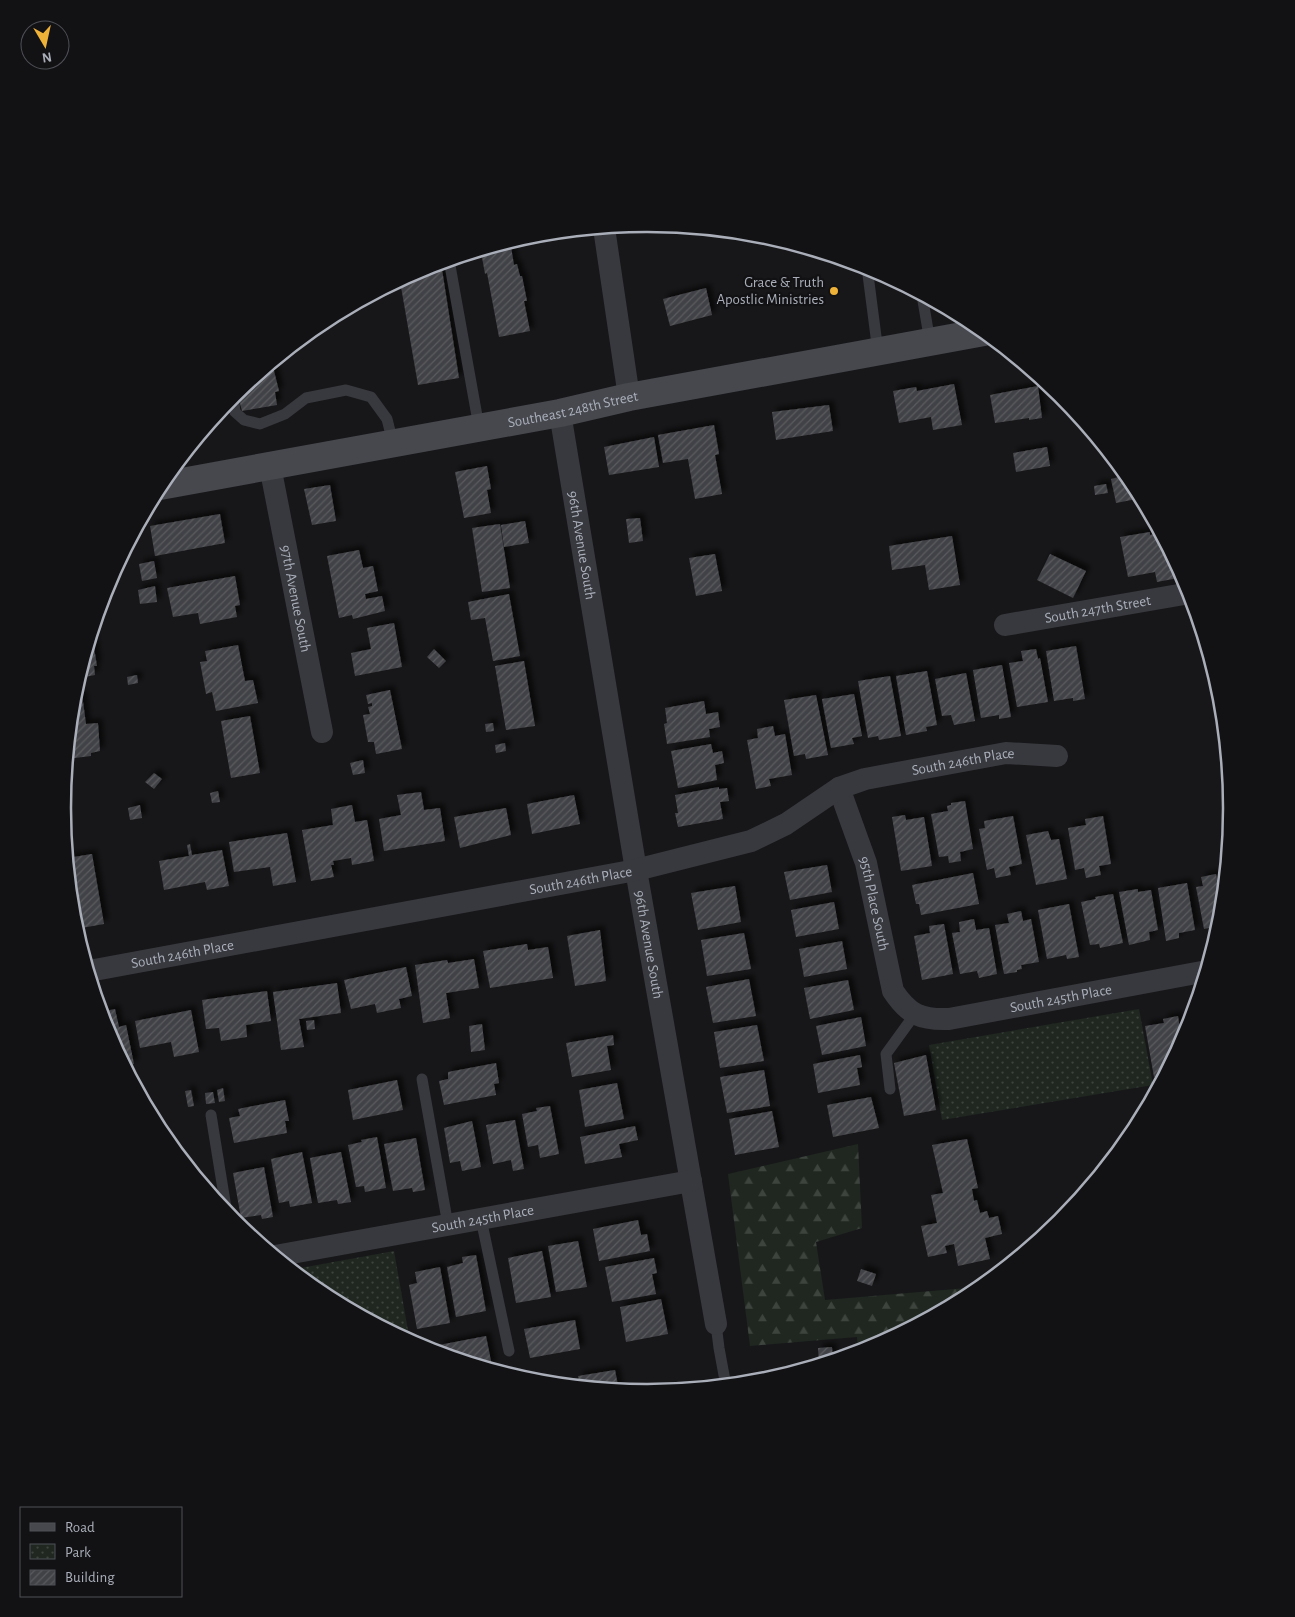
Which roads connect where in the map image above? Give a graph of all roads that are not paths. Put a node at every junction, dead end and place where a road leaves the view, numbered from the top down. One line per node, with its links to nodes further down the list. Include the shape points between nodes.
1 (605, 234): 8 (street)
2 (450, 267): 11 (lane)
3 (867, 276): 7 (lane)
4 (923, 303): 6 (lane)
5 (974, 334): 6 (street, Southeast 248th Street)
6 (930, 342): 7 (street, Southeast 248th Street)
7 (878, 352): 8 (street, Southeast 248th Street)
8 (629, 397): 10 (street, Southeast 248th Street)
9 (234, 407): 12 (lane, via 244,420 260,424 285,414 306,398 346,390 370,397 387,420)
10 (560, 413): 11 (street, Southeast 248th Street); 20 (street, 96th Avenue South)
11 (479, 427): 12 (street, Southeast 248th Street)
12 (393, 443): 13 (street, Southeast 248th Street)
13 (270, 466): 14 (street, Southeast 248th Street); 17 (street, 97th Avenue South)
14 (171, 484)
15 (1182, 593): 16 (street, South 247th Street)
16 (1005, 625)
17 (322, 732)
18 (1057, 756): 19 (street, South 246th Place, via 1006,752 866,779)
19 (839, 788): 20 (street, South 246th Place, via 786,824 750,841); 23 (street, 95th Place South, via 866,863 893,991 903,1006)
20 (636, 870): 21 (street, South 246th Place); 27 (street, 96th Avenue South)
21 (95, 971)
22 (1200, 972): 23 (street, South 245th Place, via 949,1019 931,1019)
23 (915, 1014): 25 (lane, via 886,1054)
24 (422, 1079): 30 (lane)
25 (890, 1089)
26 (212, 1115): 28 (lane)
27 (691, 1181): 29 (street, South 245th Place); 32 (street, 96th Avenue South)
28 (225, 1200)
29 (481, 1219): 30 (street, South 245th Place); 33 (lane)
30 (448, 1225): 31 (street, South 245th Place)
31 (283, 1255)
32 (716, 1324): 34 (lane, 96th Avenue South)
33 (508, 1351)
34 (725, 1380)

